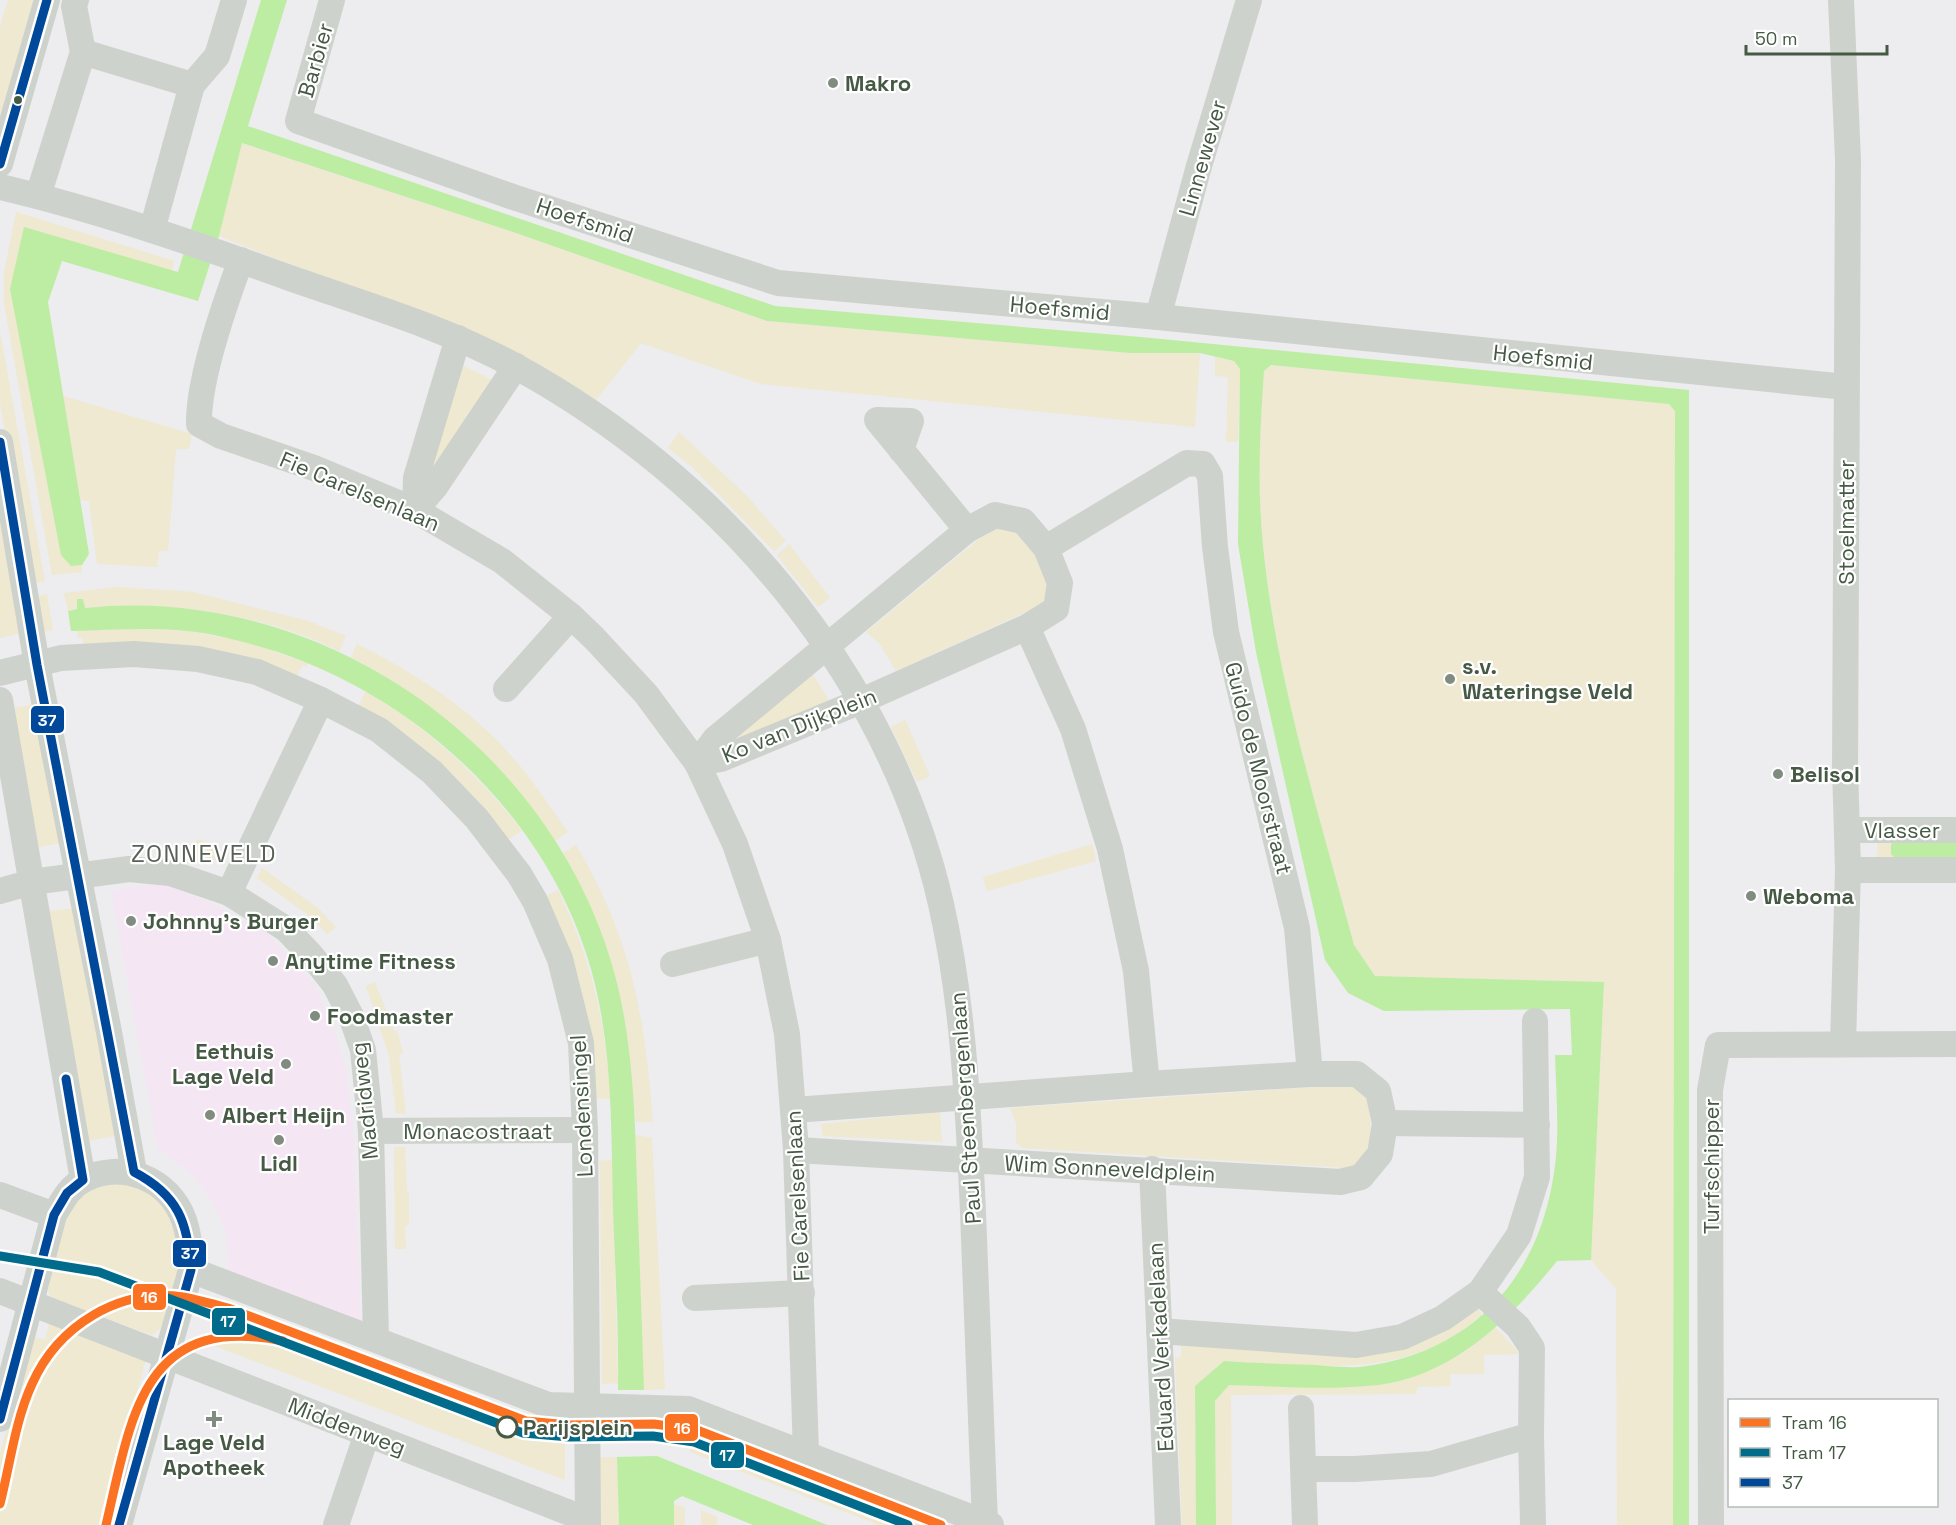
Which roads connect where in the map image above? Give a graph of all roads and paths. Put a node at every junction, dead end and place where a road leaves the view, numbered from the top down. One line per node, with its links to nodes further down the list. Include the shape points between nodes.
1 (47, 0): 10 (street)
2 (76, 0): 7 (street)
3 (234, 0): 8 (street, via 218,56)
4 (332, 0): 9 (street, Barbier)
5 (1249, 0): 15 (street, Linnewever)
6 (1841, 0): 18 (street, Stoelmatter, via 1848,160)
7 (83, 52): 8 (street); 12 (street)
8 (192, 85): 13 (street)
9 (298, 121): 15 (street, Hoefsmid, via 513,197 778,282)
10 (0, 164)
11 (0, 187): 12 (street, Paul Steenbergenlaan)
12 (38, 196): 13 (street, Paul Steenbergenlaan)
13 (152, 230): 14 (street, Paul Steenbergenlaan)
14 (233, 256): 16 (street, Paul Steenbergenlaan); 21 (street, Fie Carelsenlaan, via 230,290 199,404 199,424 221,436 314,468)
15 (1158, 317): 18 (street, Hoefsmid)
16 (458, 338): 17 (street, Paul Steenbergenlaan); 21 (street, via 416,478)
17 (516, 366): 21 (street, via 435,487); 26 (street, Paul Steenbergenlaan, via 633,443 695,493 779,582)
18 (1846, 387): 34 (street, Stoelmatter)
19 (0, 442): 27 (street)
20 (901, 450): 22 (street)
21 (415, 510): 24 (street, Fie Carelsenlaan, via 502,561)
22 (967, 530): 23 (street, Ko van Dijkplein, via 995,515 1023,521); 26 (street, Ko van Dijkplein)
23 (1046, 548): 25 (street, Ko van Dijkplein, via 1060,583 1056,609); 47 (street, Guido de Moorstraat, via 1188,463 1203,464 1210,476 1226,632 1297,928)
24 (571, 616): 29 (street); 33 (street, Fie Carelsenlaan, via 639,687)
25 (1027, 627): 32 (street, Ko van Dijkplein); 48 (street, via 1073,729 1110,849 1136,971)
26 (827, 646): 32 (street, Paul Steenbergenlaan); 33 (street, Ko van Dijkplein, via 715,739)
27 (37, 665): 28 (street, Londensingel); 31 (street, Londensingel, via 61,658 134,654 198,659 257,672); 38 (street)
28 (0, 673)
29 (506, 689)
30 (0, 700): 39 (street)
31 (321, 700): 41 (street); 53 (street, Londensingel, via 379,730 432,771 477,819 519,874 547,927 568,985 581,1043)
32 (861, 701): 33 (street, Ko van Dijkplein, via 721,759); 49 (street, Paul Steenbergenlaan, via 909,804 938,895 959,1000)
33 (697, 763): 42 (street, Fie Carelsenlaan, via 735,844)
34 (1847, 830): 35 (street, Vlasser); 36 (street, Stoelmatter)
35 (1956, 830)
36 (1848, 870): 37 (street, Vlasser); 45 (street, Stoelmatter)
37 (1956, 870)
38 (78, 876): 39 (street, Madridweg); 41 (street, Madridweg, via 152,869); 58 (street)
39 (32, 882): 40 (street, Madridweg); 59 (street)
40 (0, 891)
41 (229, 892): 54 (street, Madridweg, via 286,929 335,986 363,1050)
42 (768, 940): 43 (street); 50 (street, Fie Carelsenlaan, via 787,1034)
43 (673, 964)
44 (1535, 1021): 52 (street)
45 (1843, 1044): 46 (street, Turfschipper); 85 (street, Turfschipper, via 1718,1045 1710,1089)
46 (1956, 1044)
47 (1310, 1074): 48 (street, Wim Sonneveldplein); 51 (street, Wim Sonneveldplein, via 1357,1074 1378,1091)
48 (1147, 1084): 49 (street, Wim Sonneveldplein)
49 (969, 1098): 50 (street, Wim Sonneveldplein); 56 (street, Paul Steenbergenlaan)
50 (794, 1110): 55 (street, Fie Carelsenlaan)
51 (1385, 1123): 52 (street); 57 (street, Wim Sonneveldplein, via 1380,1154 1361,1178 1340,1182)
52 (1538, 1125): 65 (street, via 1537,1178 1519,1235)
53 (585, 1130): 54 (street, Monacostraat); 71 (street, Londensingel)
54 (371, 1131): 69 (street, Madridweg)
55 (796, 1150): 56 (street, Wim Sonneveldplein); 64 (street, Fie Carelsenlaan)
56 (971, 1160): 57 (street, Wim Sonneveldplein); 79 (street, Paul Steenbergenlaan)
57 (1152, 1169): 68 (street, Eduard Verkadelaan)
58 (134, 1172): 59 (street, via 107,1173); 62 (street, via 152,1180 170,1196 184,1218)
59 (83, 1180): 61 (street, via 67,1193)
60 (0, 1195): 61 (street)
61 (54, 1215): 67 (street)
62 (190, 1270): 69 (street); 70 (street)
63 (0, 1291): 67 (street, Middenweg)
64 (802, 1293): 66 (street); 76 (street, Fie Carelsenlaan)
65 (1485, 1296): 68 (street, via 1402,1337 1356,1344); 75 (street, via 1518,1327 1533,1348)
66 (695, 1298)
67 (31, 1304): 70 (street, Middenweg); 73 (street)
68 (1159, 1331): 82 (street, Eduard Verkadelaan)
69 (376, 1339): 71 (street, via 548,1405)
70 (167, 1354): 74 (street, Middenweg); 80 (street)
71 (585, 1405): 76 (street, via 688,1409); 78 (street, Middenweg)
72 (1301, 1408): 77 (street)
73 (0, 1419)
74 (367, 1434): 78 (street, Middenweg); 81 (street)
75 (1531, 1435): 77 (street, via 1431,1464); 84 (street)
76 (806, 1454): 79 (street)
77 (1305, 1469): 83 (street)
78 (588, 1522)
79 (988, 1524)
80 (119, 1525)
81 (336, 1525)
82 (1168, 1525)
83 (1305, 1525)
84 (1533, 1525)
85 (1711, 1525)

